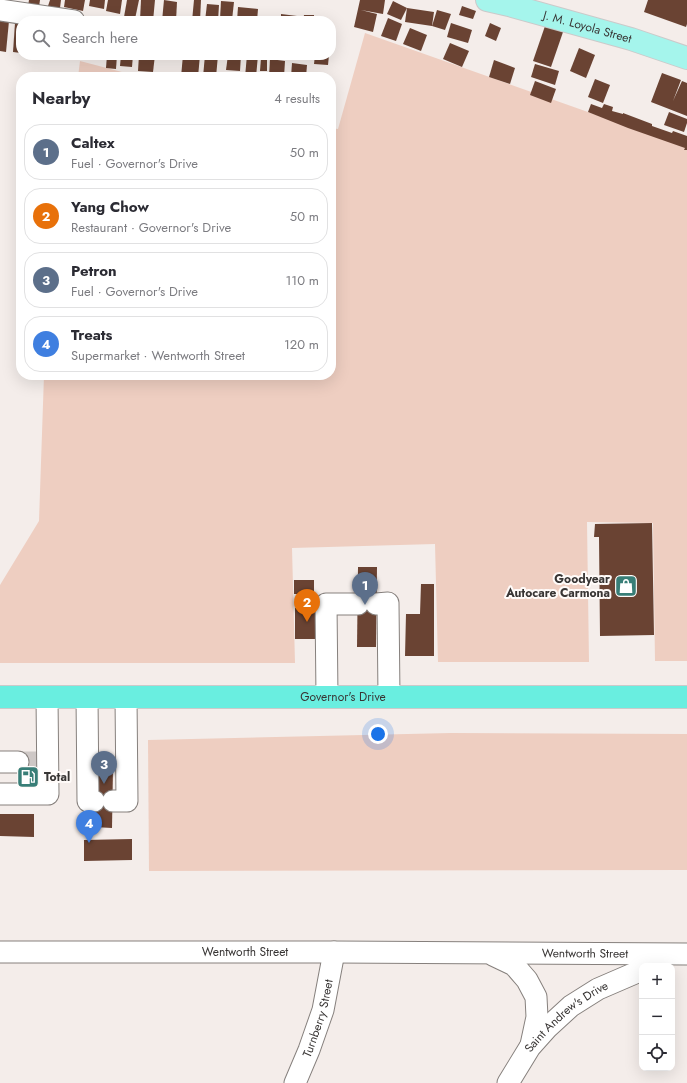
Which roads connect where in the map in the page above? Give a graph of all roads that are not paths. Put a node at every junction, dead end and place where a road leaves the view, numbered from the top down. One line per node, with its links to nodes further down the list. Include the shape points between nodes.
1 (488, 0): 4 (main road, J. M. Loyola Street, via 632,39)
2 (0, 10): 3 (street)
3 (40, 16)
4 (687, 58)
5 (687, 696): 11 (highway, Governor's Drive)
6 (0, 697): 7 (highway, Governor's Drive)
7 (47, 697): 8 (highway, Governor's Drive); 12 (street)
8 (87, 697): 9 (highway, Governor's Drive); 9 (street, via 88,801 127,801)
9 (126, 697): 10 (highway, Governor's Drive)
10 (327, 697): 11 (highway, Governor's Drive); 11 (street, via 326,604 388,603)
11 (389, 697)
12 (26, 762): 13 (street, via 48,794)
13 (0, 794)
14 (0, 952): 15 (street, Wentworth Street)
15 (334, 952): 16 (street, Wentworth Street); 21 (street, Turnberry Street, via 323,1010)
16 (491, 954): 17 (street, Wentworth Street); 20 (street, Wentworth Street, via 514,965 527,980 536,997 538,1018)
17 (684, 954): 18 (street)
18 (659, 963)
19 (639, 971): 20 (street, Saint Andrew's Drive, via 598,989 571,1006)
20 (530, 1047): 22 (street, Saint Andrew's Drive)
21 (295, 1083)
22 (508, 1083)

